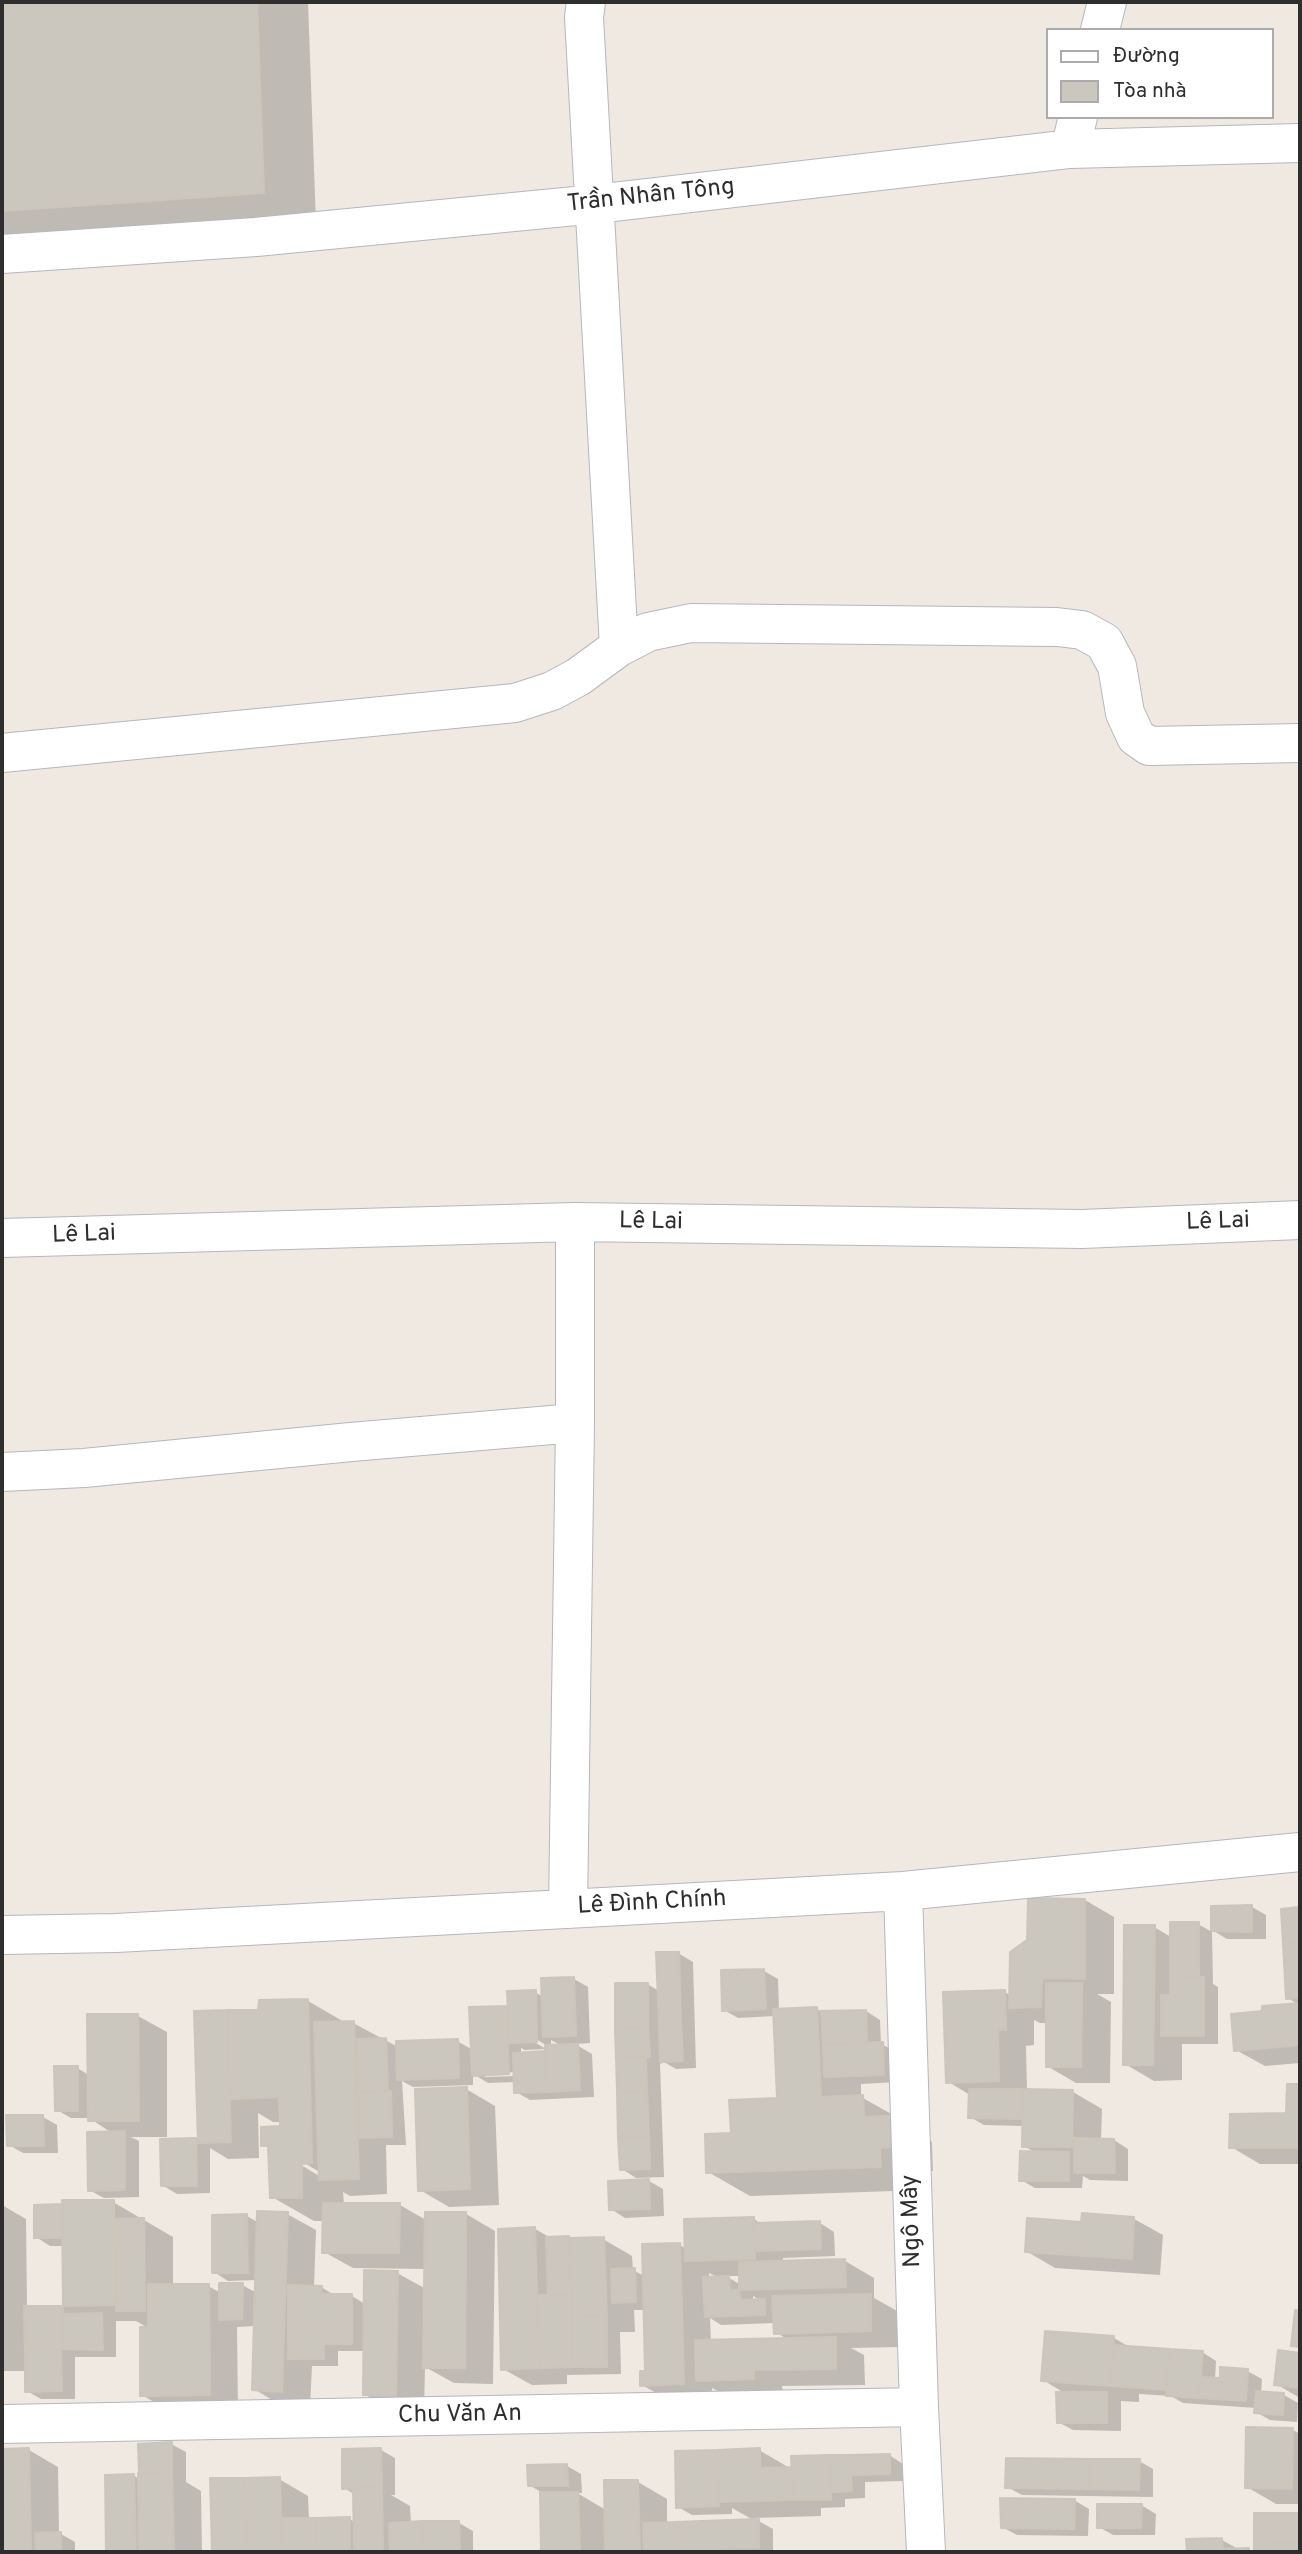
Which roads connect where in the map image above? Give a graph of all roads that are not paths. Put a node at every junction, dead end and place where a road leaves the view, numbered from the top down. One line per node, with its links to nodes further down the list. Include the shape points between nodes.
1 (586, 2): 6 (street)
2 (1107, 2): 3 (street)
3 (1100, 28)
4 (1074, 133): 5 (street, Trần Nhân Tông); 6 (street, Trần Nhân Tông)
5 (1300, 143)
6 (596, 204): 7 (street, Trần Nhân Tông, via 256,237); 8 (street)
7 (2, 254)
8 (619, 647): 9 (street, via 648,632 691,623 1057,627 1082,631 1104,642 1117,666 1125,713 1136,737 1149,746); 10 (street, via 578,677 515,703)
9 (1300, 743)
10 (2, 753)
11 (1300, 1220): 12 (street, Lê Lai, via 1082,1229)
12 (575, 1222): 13 (street, Lê Lai); 14 (street)
13 (2, 1238)
14 (575, 1423): 15 (street); 18 (street)
15 (2, 1472)
16 (1300, 1852): 17 (street, Lê Đình Chính)
17 (903, 1891): 18 (street, Lê Đình Chính); 20 (street, Ngô Mây)
18 (568, 1909): 19 (street, Lê Đình Chính)
19 (2, 1935)
20 (919, 2407): 21 (street, Chu Văn An); 22 (street, Ngô Mây)
21 (2, 2424)
22 (926, 2552)

